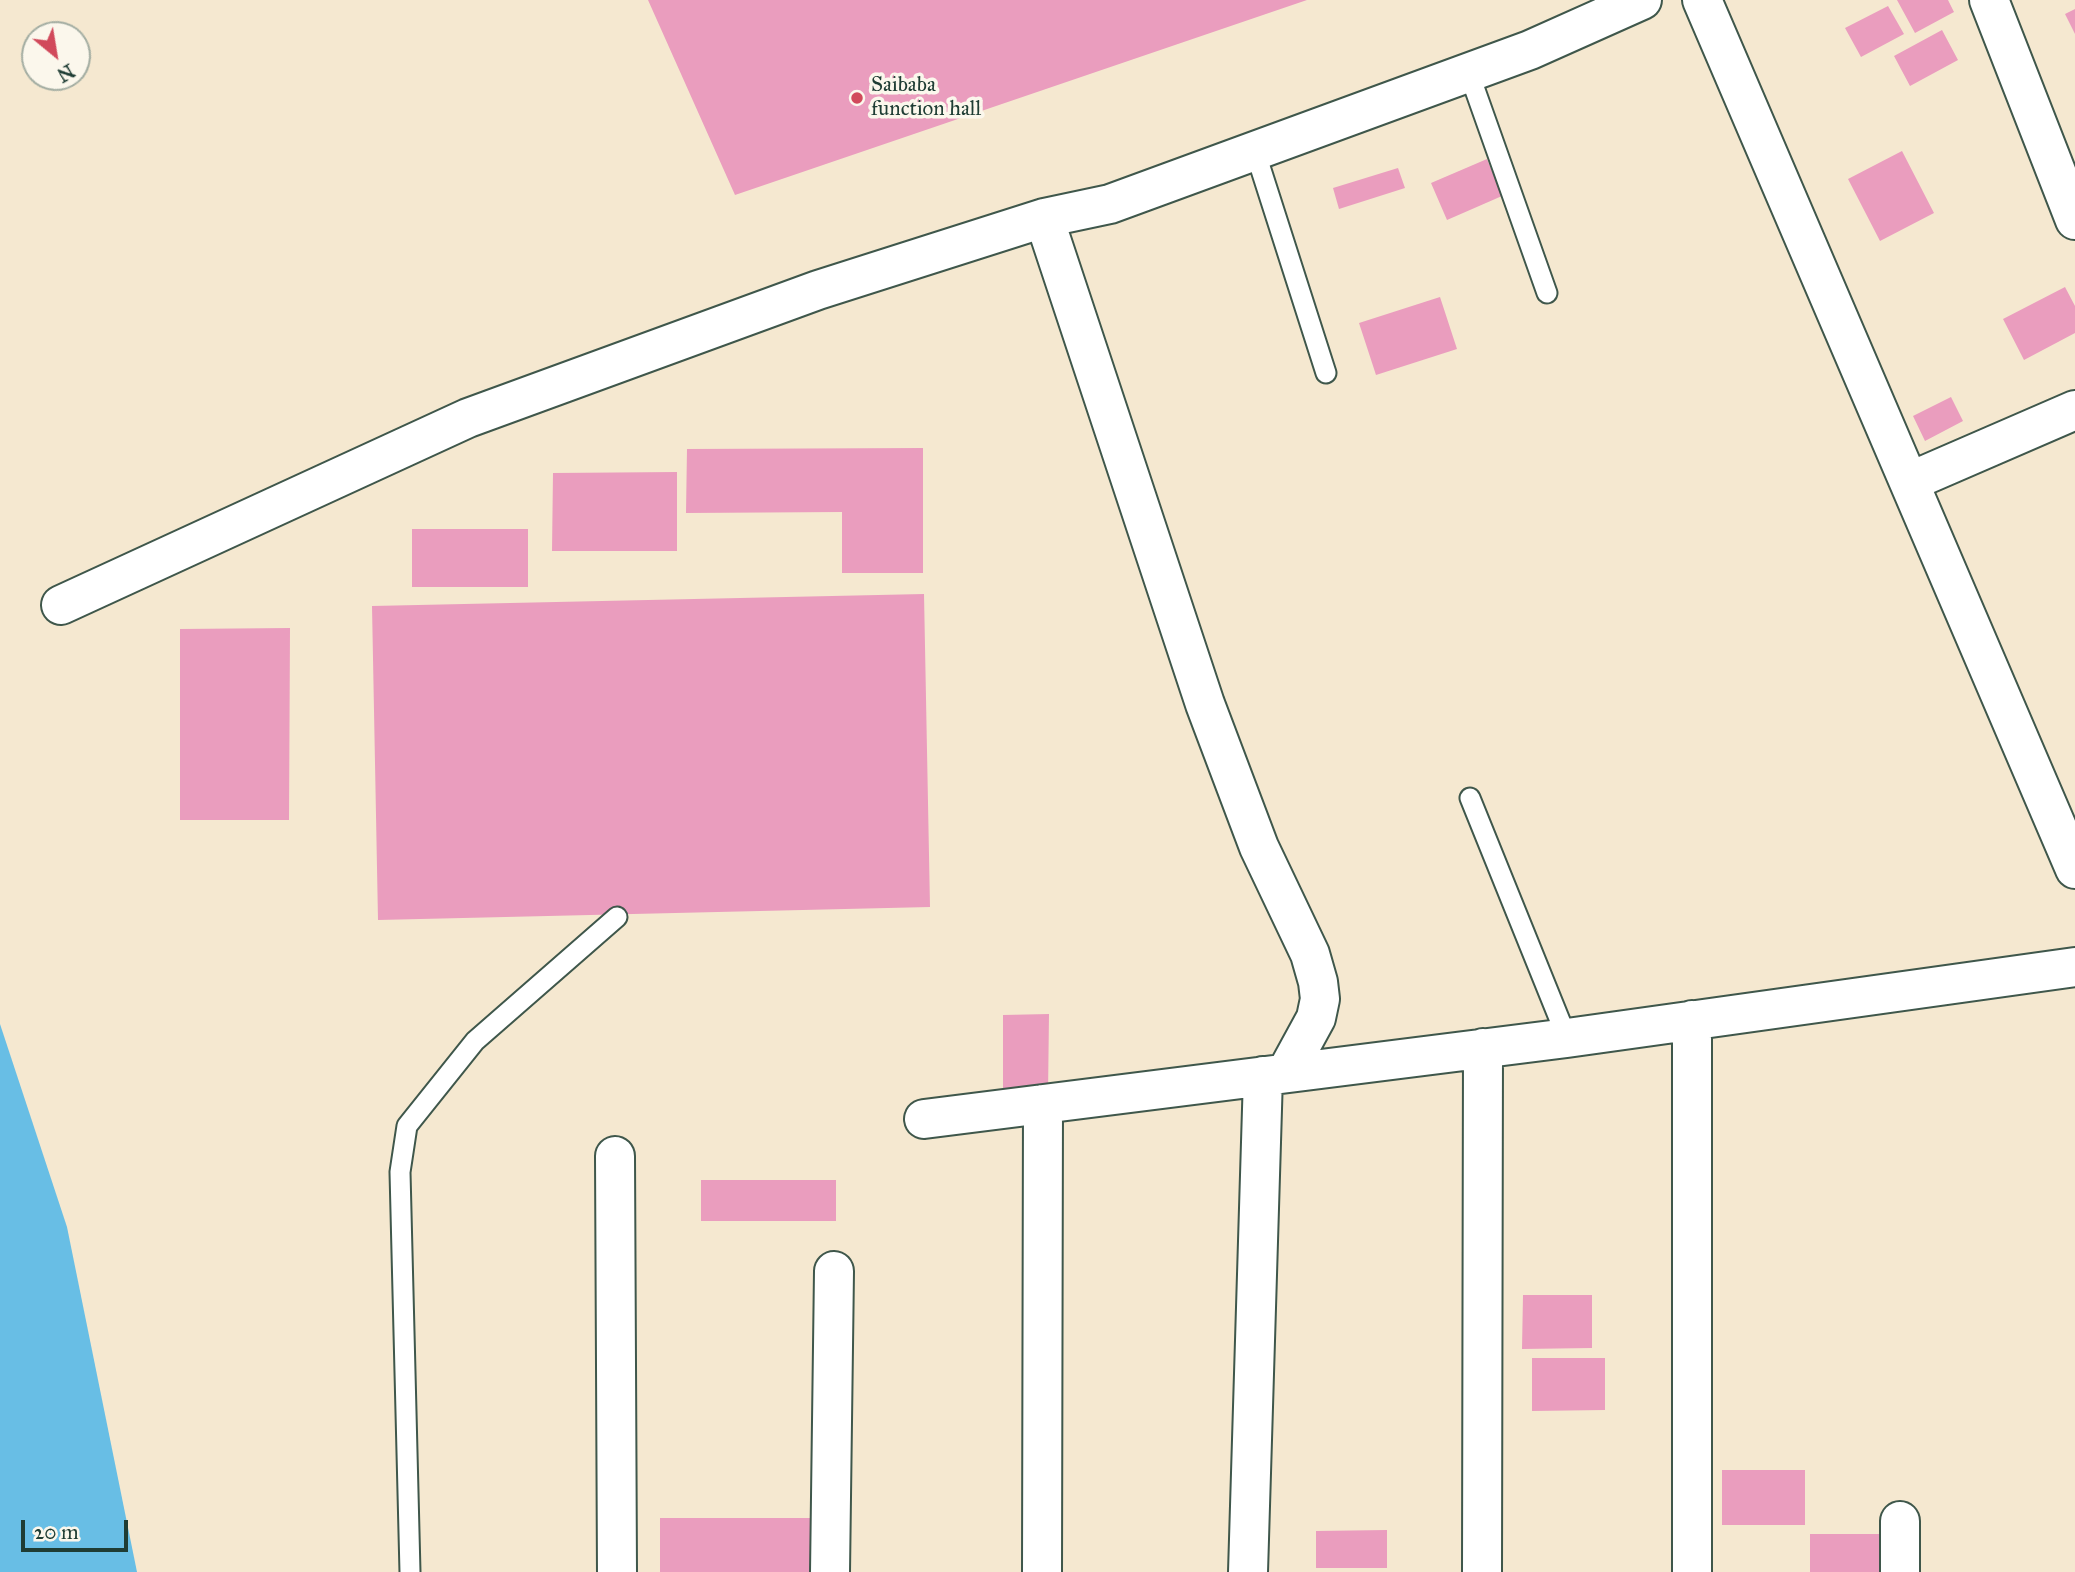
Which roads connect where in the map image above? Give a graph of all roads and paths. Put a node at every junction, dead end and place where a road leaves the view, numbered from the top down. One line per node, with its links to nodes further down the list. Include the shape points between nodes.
1 (1642, 0): 4 (street)
2 (1702, 0): 11 (street)
3 (1989, 0): 7 (street)
4 (1469, 73): 5 (street); 8 (lane)
5 (1255, 151): 6 (street, via 1110,204); 9 (lane)
6 (1044, 218): 12 (street, via 818,290 468,418); 20 (street, via 1205,704 1259,847 1310,954 1318,982 1316,1018)
7 (2075, 220)
8 (1547, 293)
9 (1326, 373)
10 (2075, 410): 11 (street)
11 (1909, 482): 14 (street)
12 (61, 605)
13 (1471, 798): 18 (lane)
14 (2075, 869)
15 (617, 917): 26 (lane, via 475,1041 407,1126 401,1172)
16 (2075, 967): 17 (street)
17 (1692, 1020): 18 (street); 32 (street)
18 (1567, 1038): 19 (street)
19 (1483, 1048): 20 (street); 31 (street)
20 (1274, 1074): 21 (street); 30 (street)
21 (1043, 1104): 22 (street); 29 (street)
22 (924, 1119)
23 (615, 1156): 27 (street)
24 (834, 1271): 28 (street)
25 (1900, 1521): 33 (street)
26 (410, 1572)
27 (617, 1572)
28 (830, 1572)
29 (1042, 1572)
30 (1248, 1572)
31 (1482, 1572)
32 (1692, 1572)
33 (1899, 1572)

